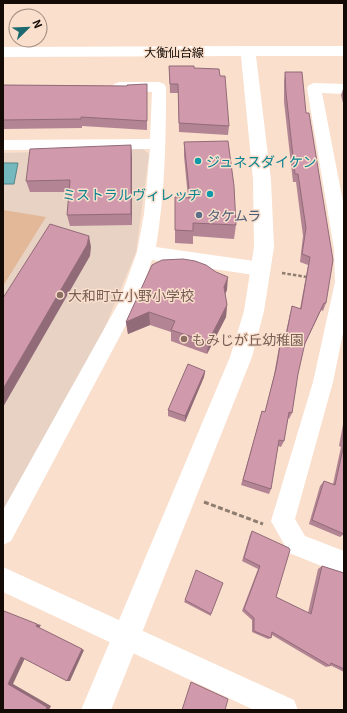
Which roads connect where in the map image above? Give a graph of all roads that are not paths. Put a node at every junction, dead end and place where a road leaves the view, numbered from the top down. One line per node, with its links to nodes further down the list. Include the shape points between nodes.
1 (344, 51): 3 (main road, 大衡仙台線)
2 (3, 52): 3 (main road, 大衡仙台線)
3 (249, 57): 4 (main road, 大衡仙台線); 5 (main road, 大衡仙台線); 11 (main road, via 262,180 264,247)
4 (344, 62)
5 (3, 63)
6 (104, 88): 9 (street, via 159,87)
7 (344, 89): 12 (street, via 314,88 343,249)
8 (3, 144): 9 (street)
9 (158, 144): 10 (street, via 153,214)
10 (146, 252): 11 (street); 13 (street, via 128,306)
11 (272, 271): 16 (main road, via 254,311 241,357)
12 (344, 282): 14 (street, via 323,382 283,521 297,545)
13 (3, 533)
14 (344, 563)
15 (3, 579): 16 (street)
16 (126, 635): 17 (main road); 18 (street)
17 (96, 710)
18 (284, 710)

